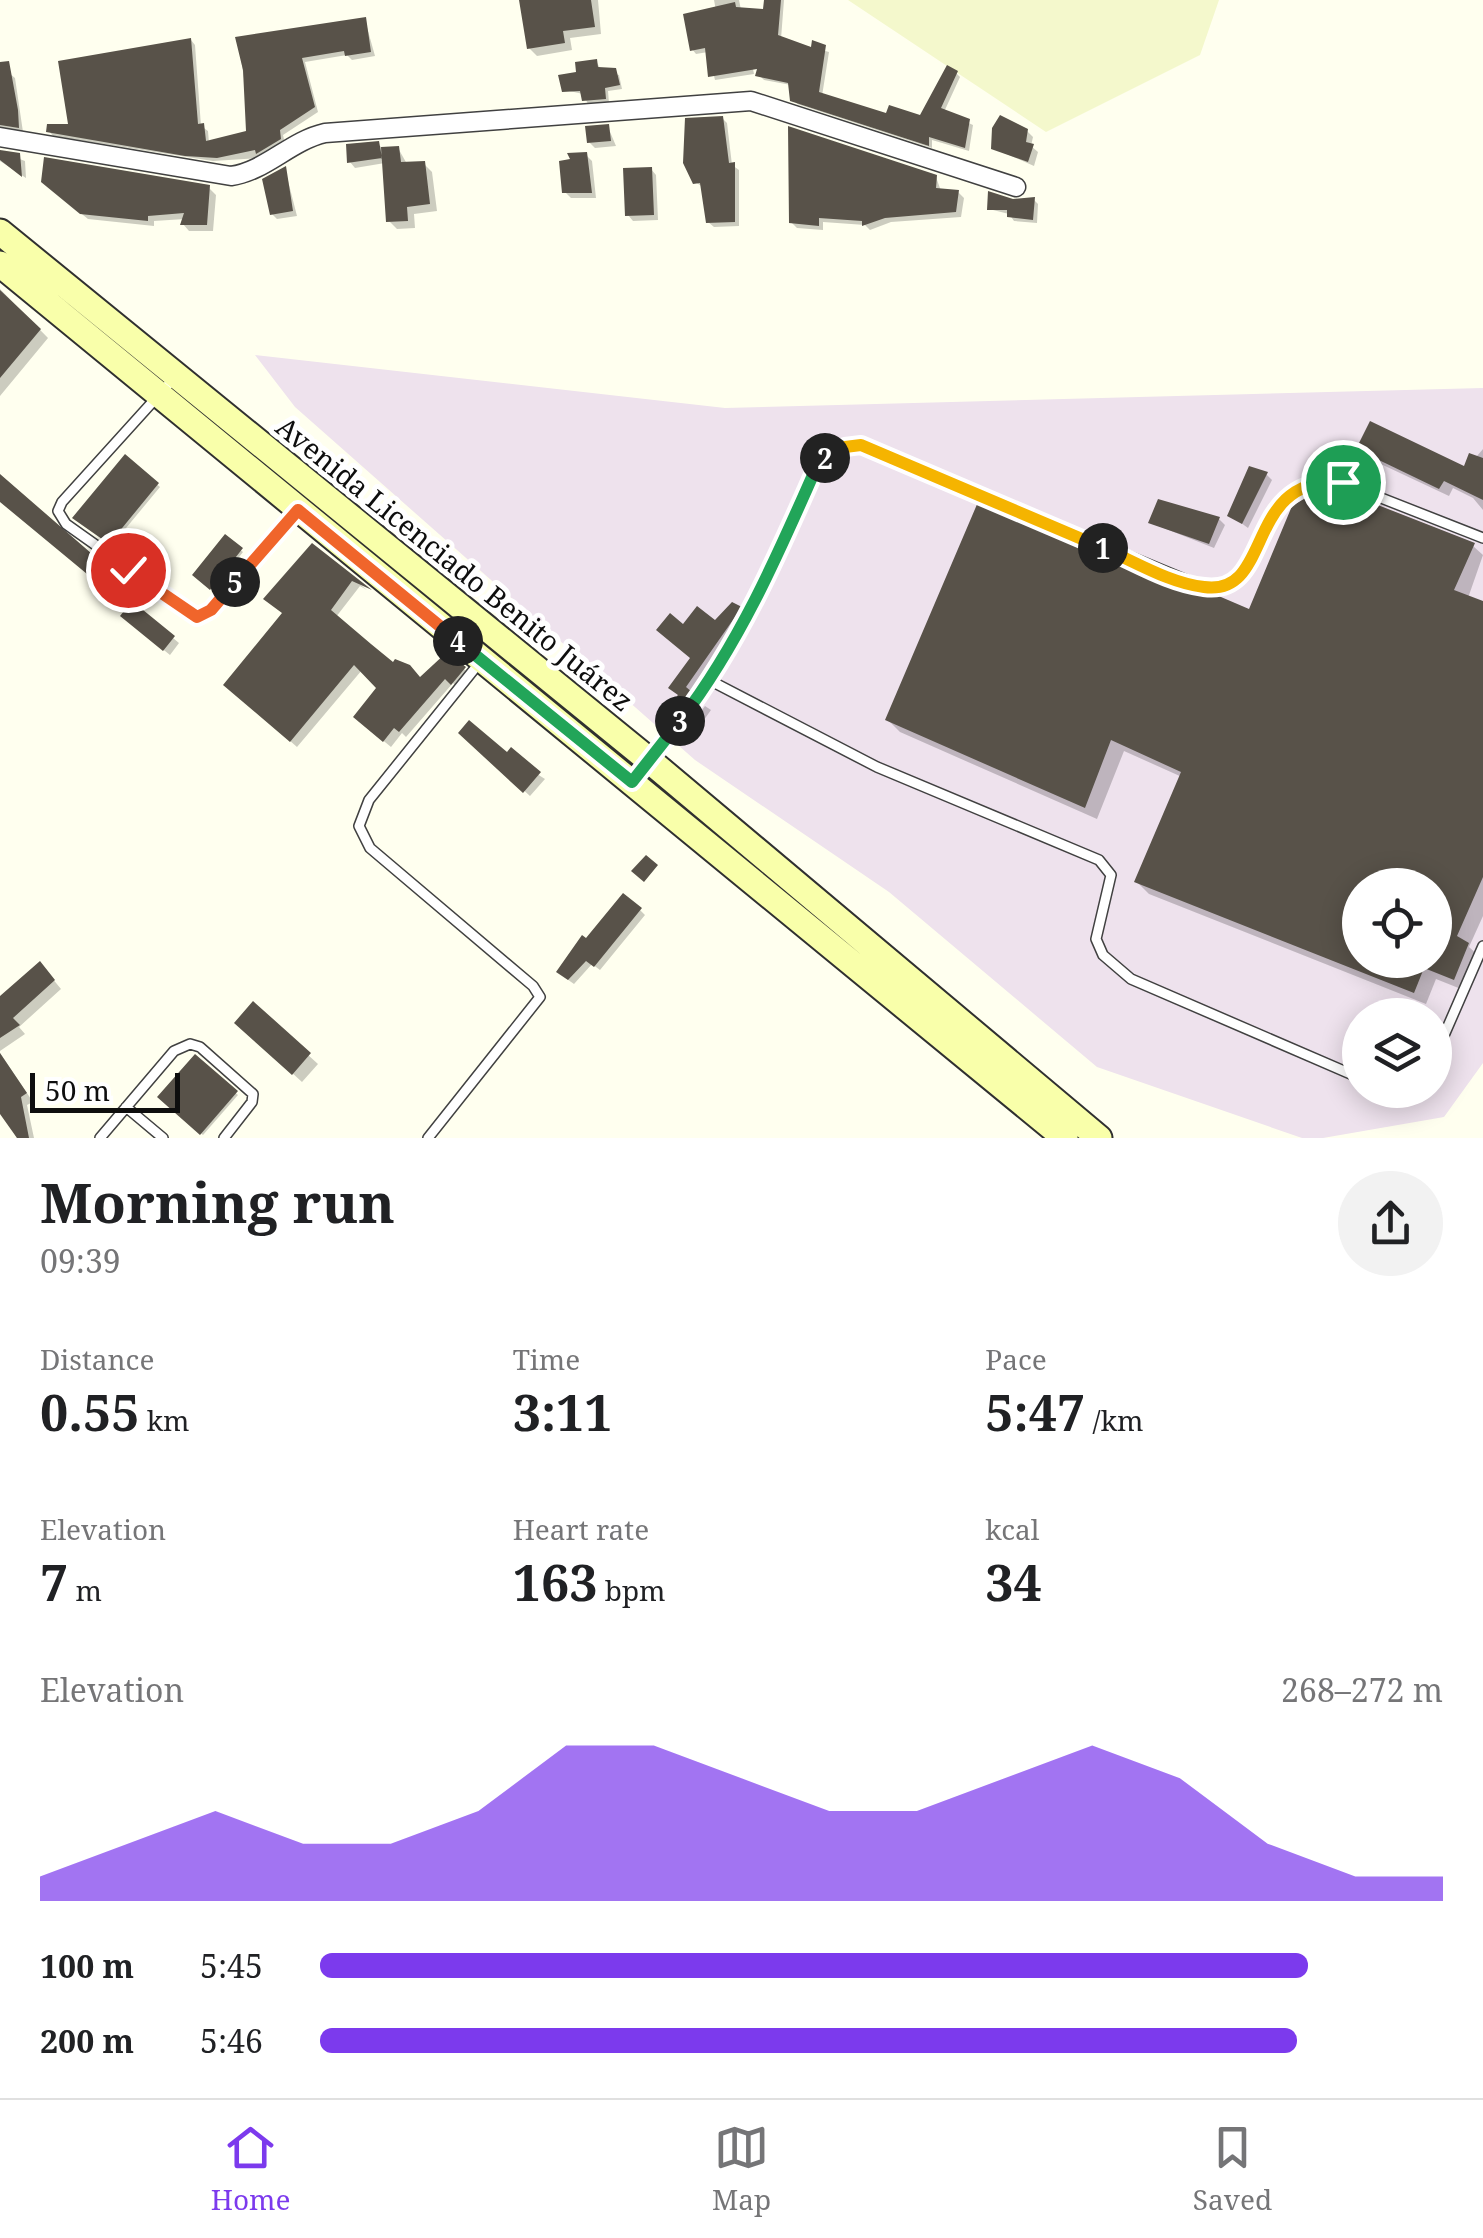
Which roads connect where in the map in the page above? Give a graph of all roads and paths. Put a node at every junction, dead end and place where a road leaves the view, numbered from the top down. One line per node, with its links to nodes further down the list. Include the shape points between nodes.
1 (0, 137): 2 (street, via 230,176 255,171 298,141 325,133 751,101)
2 (1016, 187)
3 (0, 232): 5 (main road, Avenida Licenciado Benito Juárez)
4 (0, 264): 6 (main road, Avenida Licenciado Benito Juárez)
5 (177, 374): 6 (lane); 7 (main road, Avenida Licenciado Benito Juárez)
6 (158, 394): 8 (main road, Avenida Licenciado Benito Juárez); 8 (lane, via 62,502 58,511 66,524 197,617 211,610)
7 (316, 488): 8 (lane); 12 (main road, Avenida Licenciado Benito Juárez)
8 (298, 510): 10 (main road, Avenida Licenciado Benito Juárez)
9 (1483, 538): 11 (lane, via 1343,482 1320,481 1281,500 1239,578 1206,588 861,445 845,447 816,468 749,615)
10 (481, 660): 13 (main road, Avenida Licenciado Benito Juárez); 21 (lane, via 369,800 359,826 370,848 540,997)
11 (711, 680): 12 (lane); 16 (lane, via 877,766 1099,860 1111,875 1096,938 1114,968)
12 (650, 761): 13 (lane); 23 (main road, Avenida Licenciado Benito Juárez)
13 (632, 782): 22 (main road, Avenida Licenciado Benito Juárez)
14 (1483, 946): 15 (lane)
15 (1452, 1017)
16 (1342, 1070)
17 (126, 1107): 18 (lane); 19 (lane); 20 (lane, via 174,1051 200,1047 253,1094)
18 (100, 1138)
19 (162, 1138)
20 (224, 1138)
21 (428, 1138)
22 (1066, 1138)
23 (1099, 1138)

